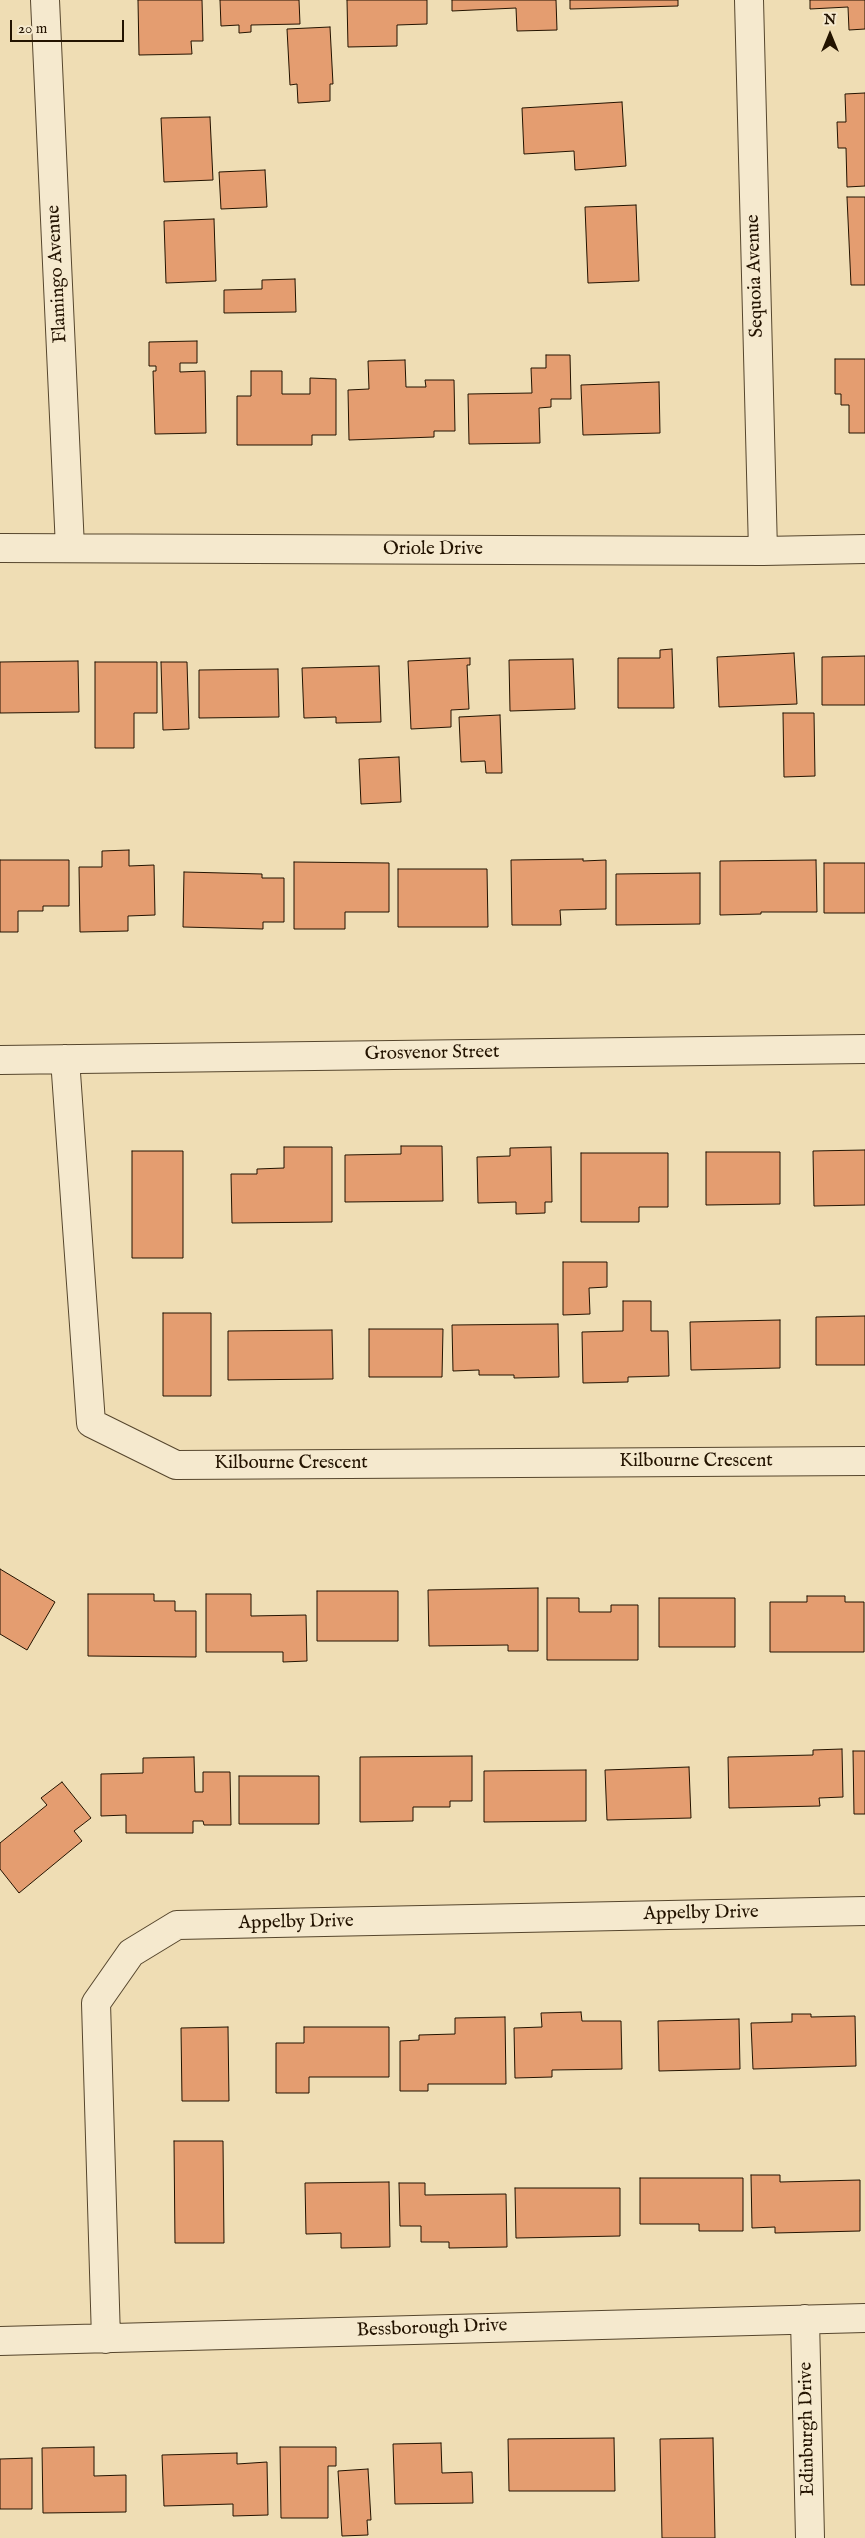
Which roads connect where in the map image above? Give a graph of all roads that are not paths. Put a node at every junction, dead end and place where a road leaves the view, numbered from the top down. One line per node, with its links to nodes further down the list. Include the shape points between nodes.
1 (46, 0): 4 (street, Flamingo Avenue)
2 (749, 0): 6 (street, Sequoia Avenue)
3 (0, 548): 4 (street, Oriole Drive)
4 (70, 548): 6 (street, Oriole Drive)
5 (865, 549): 6 (street, Oriole Drive)
6 (763, 551)
7 (865, 1049): 8 (street, Grosvenor Street)
8 (65, 1059): 9 (street, Grosvenor Street); 10 (street, Kilbourne Crescent, via 91,1423 176,1465)
9 (0, 1060)
10 (865, 1462)
11 (865, 1911): 14 (street, Appelby Drive, via 177,1925 131,1952 96,2003)
12 (865, 2318): 13 (street, Bessborough Drive)
13 (805, 2319): 14 (street, Bessborough Drive); 16 (street, Edinburgh Drive)
14 (106, 2339): 15 (street, Bessborough Drive)
15 (0, 2342)
16 (810, 2538)

